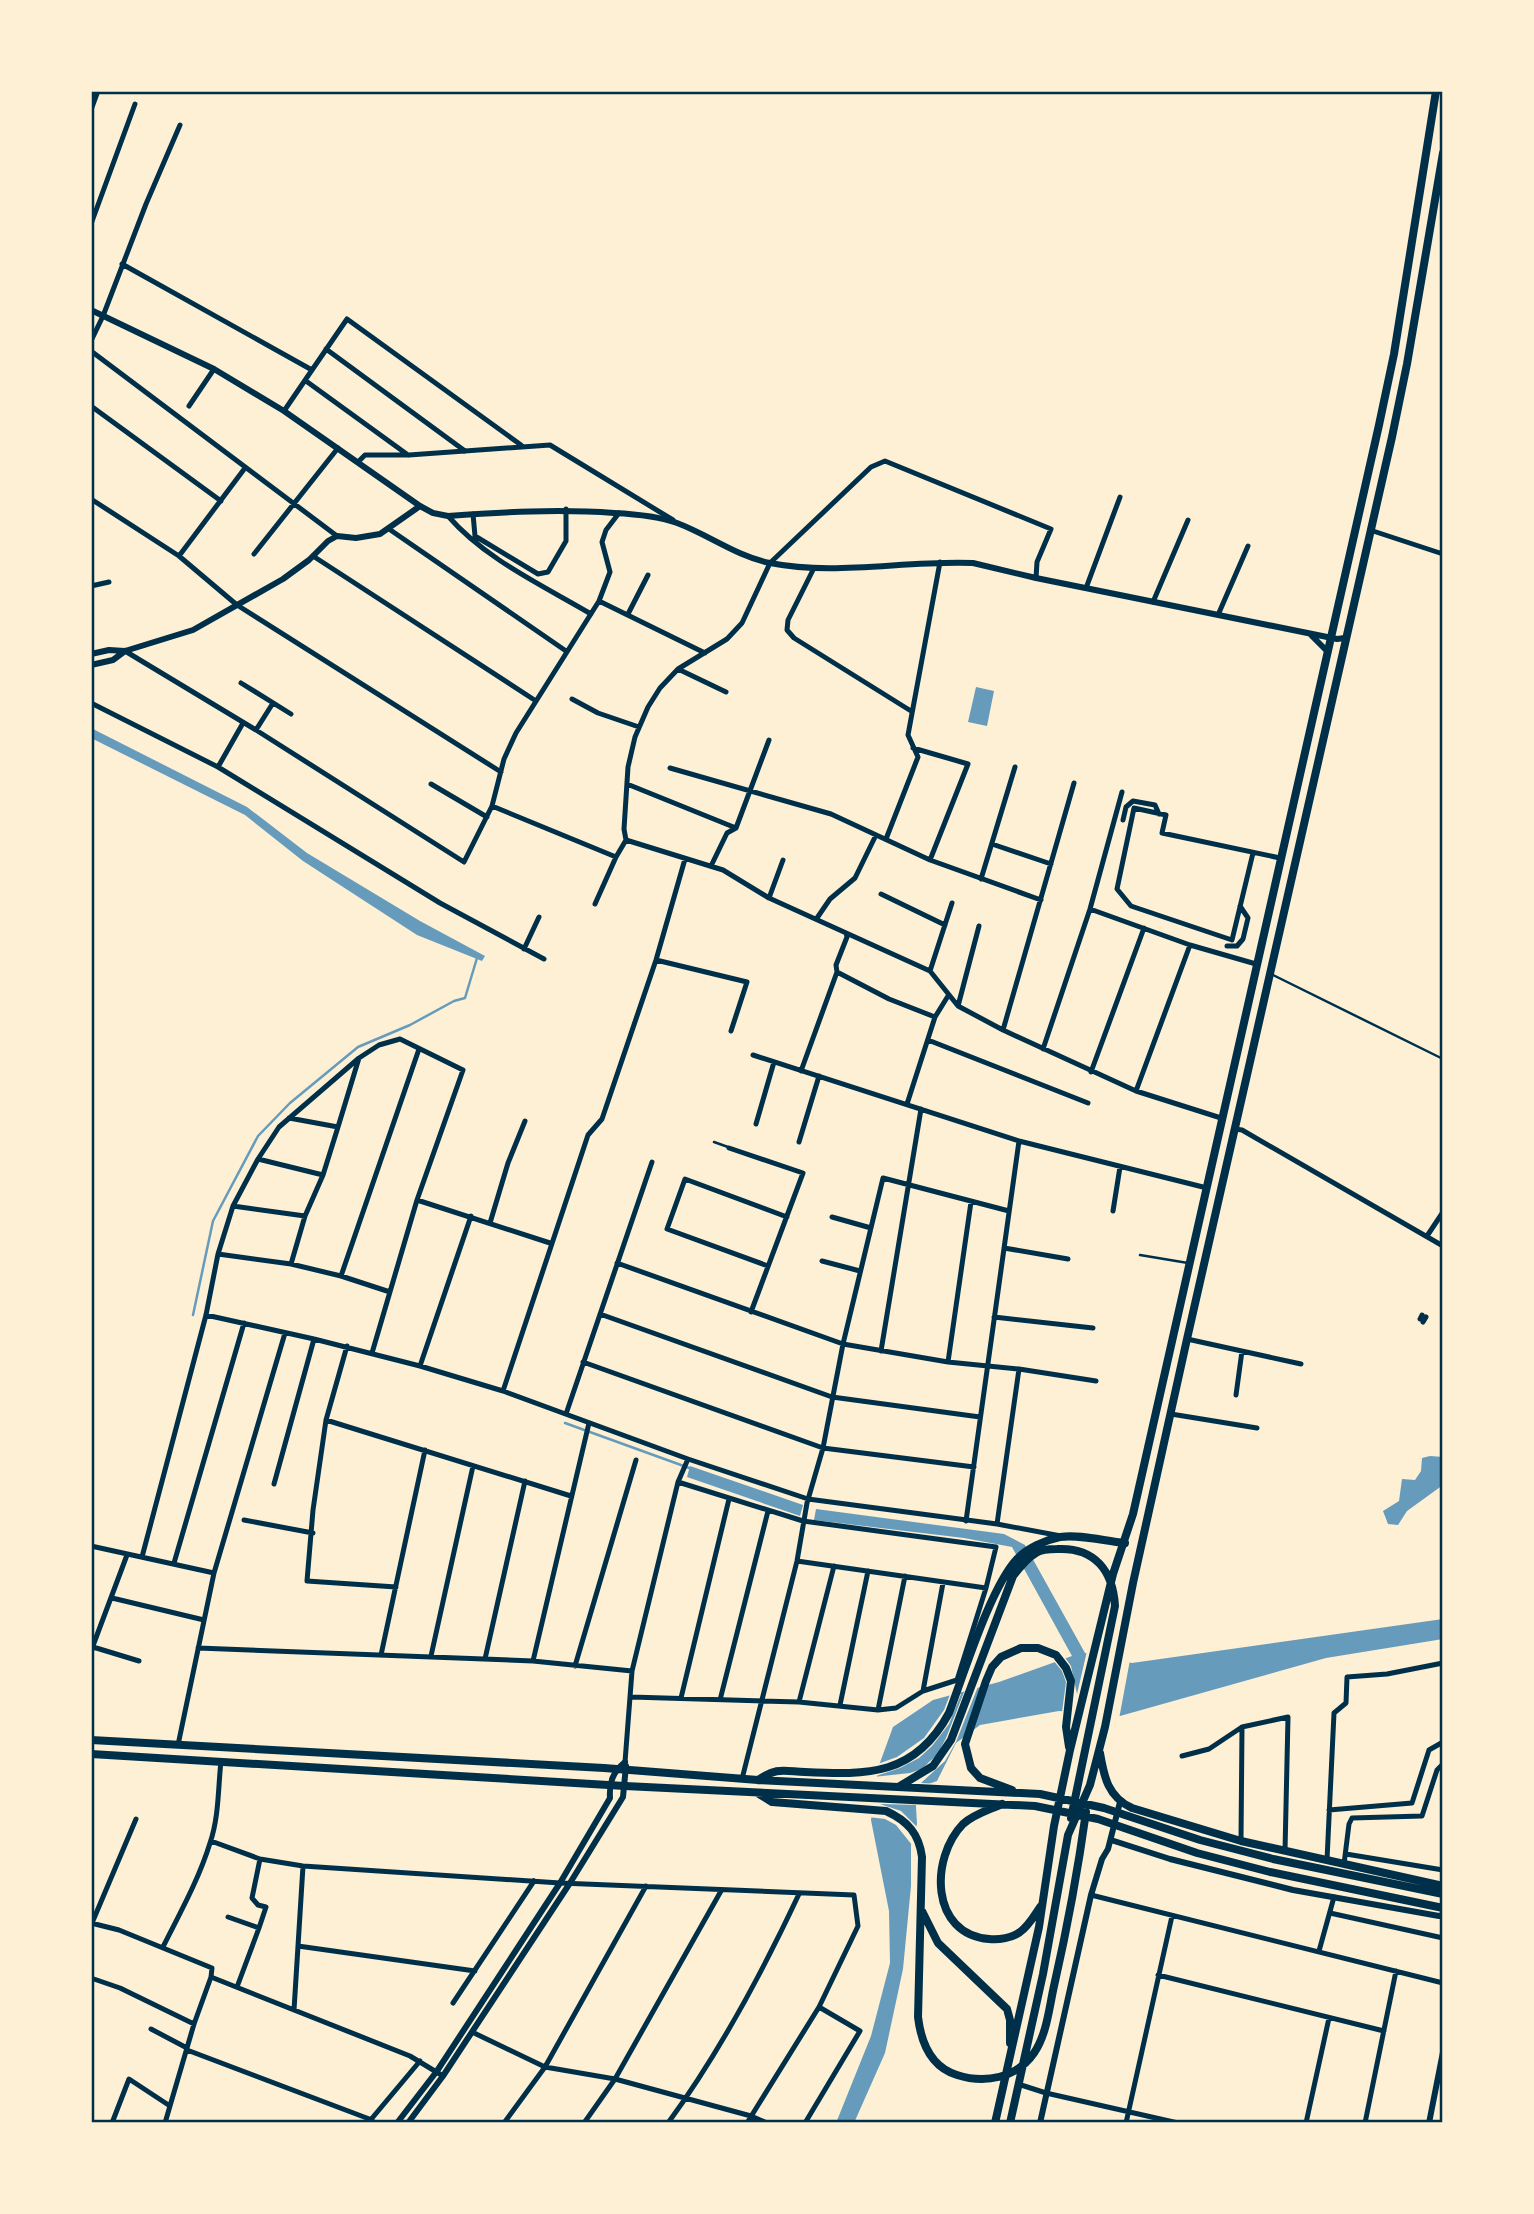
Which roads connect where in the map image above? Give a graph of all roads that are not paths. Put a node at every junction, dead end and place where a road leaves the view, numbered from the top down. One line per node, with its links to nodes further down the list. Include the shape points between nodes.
1 (98, 91): 4 (street)
2 (1436, 91): 60 (main road, via 1394,354)
3 (135, 104): 7 (street)
4 (91, 110)
5 (180, 125): 8 (street)
6 (1443, 153): 38 (main road, via 1407,364)
7 (91, 224)
8 (122, 264): 10 (street); 15 (street)
9 (91, 310): 10 (street)
10 (103, 316): 11 (street); 14 (street)
11 (91, 341)
12 (326, 349): 15 (street); 20 (street, via 347,319); 22 (street)
13 (91, 351): 25 (street)
14 (214, 369): 18 (street); 19 (street)
15 (312, 370): 16 (street)
16 (306, 381): 19 (street); 23 (street)
17 (91, 406): 28 (street)
18 (189, 406)
19 (284, 411): 21 (street)
20 (521, 445): 22 (street); 36 (street, via 550,445)
21 (338, 448): 24 (street); 29 (street)
22 (465, 451): 23 (street)
23 (409, 455): 24 (street, via 365,455)
24 (358, 462): 30 (street)
25 (245, 468): 28 (street); 29 (street)
26 (1119, 497): 52 (street)
27 (91, 499): 43 (street)
28 (221, 501): 43 (street)
29 (294, 505): 39 (street); 41 (street)
30 (420, 506): 34 (street); 37 (street)
31 (566, 509): 32 (street); 33 (street); 33 (street, via 566,541 548,572 538,573 475,536)
32 (619, 513): 36 (street); 53 (street, via 602,542 610,572)
33 (473, 514): 34 (street)
34 (448, 516): 56 (street, via 484,550)
35 (1188, 520): 54 (street)
36 (677, 523): 46 (street)
37 (389, 528): 39 (street, via 365,537); 62 (street)
38 (1370, 530): 42 (street); 61 (main road)
39 (337, 536): 44 (street)
40 (1248, 547): 58 (street)
41 (254, 554)
42 (1443, 554)
43 (179, 556): 55 (street)
44 (313, 556): 55 (street); 72 (street)
45 (940, 562): 47 (street); 49 (street, via 973,563); 75 (street)
46 (770, 563): 47 (street); 49 (street, via 870,467 885,461 1051,529 1037,562); 65 (street, via 742,623)
47 (814, 568): 75 (street, via 787,630)
48 (648, 575): 57 (street)
49 (1036, 578): 52 (street)
50 (109, 582): 51 (street)
51 (91, 586)
52 (1086, 588): 54 (street)
53 (599, 601): 56 (street); 57 (street)
54 (1153, 602): 58 (street)
55 (237, 606): 63 (street, via 184,634); 85 (street)
56 (590, 614): 62 (street)
57 (628, 614): 65 (street)
58 (1217, 615): 59 (street)
59 (1309, 633): 60 (street); 64 (street)
60 (1331, 637): 61 (street); 64 (main road)
61 (1345, 638): 130 (main road)
62 (566, 650): 72 (street)
63 (125, 651): 66 (street); 67 (street, via 113,660); 77 (street)
64 (1327, 651): 102 (main road)
65 (705, 653): 68 (street)
66 (91, 654)
67 (91, 665)
68 (678, 668): 70 (street); 78 (street, via 660,688)
69 (241, 683): 74 (street)
70 (726, 692)
71 (572, 699): 78 (street)
72 (536, 701): 85 (street, via 516,733)
73 (91, 703): 82 (street)
74 (273, 703): 76 (street); 79 (street)
75 (911, 711): 81 (street, via 908,735)
76 (291, 715)
77 (243, 723): 79 (street); 82 (street)
78 (639, 727): 88 (street)
79 (256, 730): 93 (street, via 464,862)
80 (769, 740): 89 (street)
81 (913, 748): 97 (street, via 918,757); 105 (street, via 968,764)
82 (218, 767): 124 (street)
83 (1015, 767): 99 (street)
84 (670, 768): 89 (street)
85 (501, 772): 91 (street)
86 (1074, 783): 106 (street)
87 (431, 784): 93 (street)
88 (627, 784): 95 (street); 98 (street)
89 (749, 791): 95 (street); 96 (street, via 831,814)
90 (1122, 792): 115 (street)
91 (492, 806): 93 (street); 101 (street)
92 (1159, 814): 94 (street, via 1154,805 1133,801); 100 (street, via 1166,815 1163,833); 114 (street, via 1134,808 1117,888 1131,906 1232,940)
93 (487, 817)
94 (1123, 820)
95 (736, 828): 107 (street, via 727,833)
96 (876, 835): 97 (street); 117 (street, via 855,878 830,899)
97 (887, 839): 105 (street)
98 (626, 840): 101 (street); 103 (street)
99 (992, 844): 106 (street); 108 (street)
100 (1253, 853): 102 (street); 114 (street)
101 (616, 857): 113 (street)
102 (1280, 858): 127 (main road)
103 (685, 859): 107 (street); 126 (street)
104 (783, 860): 110 (street)
105 (930, 860): 108 (street)
106 (1051, 864): 111 (street)
107 (712, 866): 110 (street)
108 (981, 879): 111 (street)
109 (881, 894): 118 (street)
110 (769, 898): 117 (street)
111 (1041, 900): 134 (street)
112 (952, 903): 118 (street)
113 (595, 904)
114 (1240, 906): 123 (street, via 1248,918 1243,939 1237,946)
115 (1090, 909): 120 (street); 138 (street)
116 (539, 917): 124 (street)
117 (817, 918): 121 (street)
118 (945, 925): 128 (street)
119 (979, 926): 132 (street)
120 (1144, 928): 122 (street); 144 (street)
121 (846, 933): 128 (street); 129 (street)
122 (1190, 945): 127 (street); 146 (street)
123 (1227, 946)
124 (524, 949): 125 (street)
125 (544, 959)
126 (656, 960): 135 (street, via 747,982); 179 (street, via 602,1119 588,1135)
127 (1256, 964): 151 (main road)
128 (930, 971): 131 (street)
129 (838, 972): 133 (street); 143 (street)
130 (1270, 974): 141 (lane); 155 (main road)
131 (948, 996): 132 (street); 133 (street)
132 (958, 1006): 134 (street)
133 (936, 1017): 136 (street)
134 (1003, 1030): 138 (street)
135 (731, 1031)
136 (929, 1040): 147 (street); 148 (street)
137 (419, 1049): 140 (street, via 400,1039); 166 (street, via 463,1070); 191 (street)
138 (1043, 1049): 144 (street)
139 (753, 1055): 142 (street)
140 (359, 1058): 150 (street); 154 (street)
141 (1443, 1059)
142 (774, 1062): 143 (street); 153 (street)
143 (801, 1072): 145 (street)
144 (1091, 1072): 146 (street)
145 (819, 1076): 148 (street); 158 (street)
146 (1136, 1091): 151 (street)
147 (1088, 1103)
148 (907, 1104): 149 (street)
149 (921, 1109): 156 (street); 164 (street)
150 (289, 1118): 154 (street); 160 (street)
151 (1221, 1118): 165 (main road)
152 (525, 1121): 176 (street)
153 (756, 1124)
154 (338, 1127): 163 (street)
155 (1235, 1129): 178 (street); 201 (main road)
156 (1019, 1141): 162 (street); 170 (street)
157 (714, 1142): 159 (lane)
158 (799, 1142)
159 (729, 1147): 174 (street, via 803,1173)
160 (258, 1159): 163 (street); 168 (street)
161 (652, 1162): 186 (street)
162 (1120, 1167): 165 (street); 169 (street)
163 (323, 1175): 172 (street)
164 (909, 1186): 167 (street); 177 (street, via 883,1178); 204 (street)
165 (1207, 1188): 188 (main road)
166 (417, 1200): 173 (street); 192 (street)
167 (971, 1202): 170 (street); 208 (street)
168 (233, 1206): 172 (street); 182 (street)
169 (1113, 1211)
170 (1009, 1212): 181 (street)
171 (1443, 1212): 178 (street)
172 (305, 1216): 187 (street)
173 (471, 1216): 176 (street); 210 (street)
174 (787, 1217): 189 (street); 189 (street, via 685,1179 667,1229)
175 (832, 1217): 177 (street)
176 (490, 1223): 179 (street)
177 (871, 1228): 190 (street)
178 (1427, 1236): 180 (street)
179 (551, 1243): 214 (street)
180 (1443, 1246)
181 (1004, 1248): 184 (street); 196 (street)
182 (218, 1254): 187 (street); 195 (street)
183 (1140, 1255): 188 (lane)
184 (1068, 1259)
185 (822, 1261): 190 (street)
186 (617, 1263): 193 (street); 194 (street)
187 (291, 1264): 191 (street)
188 (1189, 1264): 242 (main road)
189 (768, 1266): 193 (street)
190 (860, 1271): 202 (street)
191 (341, 1276): 192 (street)
192 (390, 1292): 206 (street)
193 (751, 1312): 202 (street)
194 (600, 1314): 207 (street); 216 (street)
195 (206, 1315): 197 (street); 245 (street)
196 (995, 1317): 198 (street); 211 (street)
197 (244, 1323): 199 (street); 247 (street)
198 (1093, 1328)
199 (285, 1333): 200 (street); 250 (street)
200 (314, 1339): 203 (street); 231 (street)
201 (1187, 1339): 205 (street); 218 (main road)
202 (843, 1344): 204 (street); 216 (street)
203 (347, 1346): 206 (street); 220 (street)
204 (881, 1351): 208 (street)
205 (1242, 1351): 209 (street); 215 (street)
206 (372, 1353): 210 (street)
207 (583, 1362): 217 (street); 223 (street)
208 (948, 1362): 211 (street)
209 (1301, 1364)
210 (420, 1366): 214 (street)
211 (988, 1367): 212 (street); 219 (street)
212 (1019, 1369): 213 (street); 239 (street)
213 (1096, 1381)
214 (503, 1391): 217 (street)
215 (1236, 1395)
216 (832, 1396): 219 (street); 223 (street)
217 (566, 1414): 221 (street)
218 (1171, 1414): 222 (street); 280 (main road)
219 (981, 1417): 228 (street)
220 (326, 1420): 224 (street); 240 (street)
221 (589, 1427): 226 (street); 232 (street)
222 (1257, 1428)
223 (822, 1448): 228 (street); 234 (street)
224 (425, 1450): 227 (street); 253 (street)
225 (636, 1460): 265 (street)
226 (687, 1462): 229 (street); 234 (street)
227 (473, 1466): 230 (street); 260 (street)
228 (974, 1467): 238 (street)
229 (679, 1479): 233 (street); 266 (street)
230 (525, 1481): 232 (street); 261 (street)
231 (274, 1484)
232 (571, 1496): 263 (street)
233 (729, 1499): 235 (street); 269 (street)
234 (807, 1501): 237 (street); 238 (street)
235 (768, 1511): 237 (street); 270 (street)
236 (244, 1520): 240 (street)
237 (803, 1520): 246 (street); 254 (street, via 996,1546)
238 (966, 1521): 239 (street)
239 (997, 1524): 241 (street)
240 (313, 1533): 253 (street, via 307,1581)
241 (1064, 1536): 242 (main road); 288 (main road, via 1028,1550 1003,1579 941,1729 916,1754 873,1772 772,1771)
242 (1125, 1543): 279 (main road, via 1113,1574)
243 (91, 1546): 244 (street)
244 (127, 1555): 245 (street); 255 (street)
245 (142, 1557): 247 (street)
246 (797, 1561): 248 (street); 271 (street)
247 (174, 1563): 250 (street)
248 (834, 1566): 249 (street); 272 (street)
249 (868, 1571): 251 (street); 273 (street)
250 (214, 1573): 256 (street)
251 (905, 1576): 252 (street); 274 (street)
252 (943, 1583): 254 (street); 267 (street)
253 (396, 1587): 259 (street)
254 (986, 1588): 267 (street, via 957,1680)
255 (112, 1598): 256 (street); 258 (street)
256 (204, 1620): 257 (street)
257 (198, 1648): 259 (street); 278 (street)
258 (92, 1649): 262 (street)
259 (381, 1655): 260 (street)
260 (431, 1656): 261 (street)
261 (485, 1659): 263 (street)
262 (139, 1661)
263 (533, 1661): 265 (street)
264 (1443, 1663): 297 (street, via 1347,1677 1346,1703 1334,1713)
265 (575, 1666): 266 (street)
266 (632, 1671): 268 (street)
267 (923, 1691): 274 (street, via 896,1708)
268 (631, 1697): 269 (street); 285 (street)
269 (681, 1699): 270 (street)
270 (720, 1700): 271 (street)
271 (763, 1702): 272 (street); 287 (street)
272 (799, 1702): 273 (street)
273 (840, 1705): 274 (street)
274 (878, 1710)
275 (1242, 1727): 282 (street, via 1209,1749); 302 (street); 303 (street, via 1288,1717)
276 (91, 1740): 278 (main road)
277 (1443, 1742): 297 (street, via 1430,1750 1412,1803)
278 (178, 1745): 286 (main road)
279 (1070, 1750): 294 (main road, via 1066,1668 1056,1655 1038,1648 1021,1647 1001,1657 992,1667 967,1733 967,1756 980,1778); 320 (main road)
280 (1100, 1750): 290 (main road); 295 (main road, via 1105,1781)
281 (91, 1754): 283 (main road)
282 (1182, 1756)
283 (221, 1761): 289 (main road); 301 (street)
284 (1443, 1764): 304 (street, via 1422,1816 1352,1818)
285 (626, 1766): 286 (main road); 287 (main road); 291 (street)
286 (616, 1769): 289 (street)
287 (742, 1779): 288 (main road)
288 (758, 1780): 292 (main road)
289 (610, 1785): 291 (main road); 311 (street, via 610,1798)
290 (1090, 1785): 299 (main road); 321 (main road, via 1043,2036 1016,2071 986,2080 956,2075 926,2049 918,2017)
291 (625, 1786): 293 (main road); 312 (street, via 623,1797)
292 (898, 1787): 294 (main road); 299 (main road, via 933,1766 951,1740 1013,1576 1037,1552 1065,1548 1099,1563 1114,1587 1115,1606)
293 (757, 1793): 296 (main road); 321 (main road, via 772,1802 886,1811 900,1817 920,1843)
294 (1026, 1793): 317 (main road, via 1104,1808 1273,1859)
295 (1120, 1802): 300 (street); 302 (main road)
296 (1005, 1803): 320 (main road, via 964,1823 950,1840 943,1859 941,1897 949,1916 964,1930 993,1939 1021,1931); 322 (main road, via 1098,1819 1270,1872)
297 (1329, 1810): 306 (street)
298 (136, 1819): 327 (street)
299 (1068, 1835): 355 (main road)
300 (1111, 1840): 318 (street); 319 (street, via 1182,1862)
301 (211, 1841): 305 (street); 331 (street)
302 (1241, 1841): 303 (main road)
303 (1285, 1852): 306 (main road)
304 (1346, 1854): 307 (street); 309 (street)
305 (260, 1859): 308 (street); 328 (street, via 252,1898 266,1907)
306 (1327, 1860): 307 (main road)
307 (1344, 1864): 314 (main road)
308 (303, 1866): 310 (street); 330 (street)
309 (1443, 1870)
310 (534, 1881): 311 (street); 333 (street)
311 (560, 1883): 312 (street); 353 (street)
312 (570, 1883): 313 (street); 347 (street)
313 (646, 1886): 315 (street); 352 (street)
314 (1443, 1886)
315 (721, 1891): 316 (street); 354 (street)
316 (799, 1894): 341 (street, via 854,1895 858,1926); 357 (street, via 768,1960)
317 (1443, 1894)
318 (1091, 1895): 325 (street); 356 (street)
319 (1334, 1897): 323 (street); 324 (street)
320 (1041, 1905): 350 (main road)
321 (920, 1907): 350 (main road, via 938,1943 1007,2008)
322 (1443, 1908)
323 (1330, 1913): 329 (street); 332 (street)
324 (1443, 1915)
325 (1172, 1916): 332 (street); 335 (street)
326 (228, 1917): 328 (street)
327 (92, 1923): 331 (street)
328 (259, 1928): 339 (street)
329 (1443, 1938)
330 (298, 1946): 333 (street); 342 (street)
331 (163, 1947): 336 (street, via 212,1968)
332 (1320, 1951): 334 (street)
333 (475, 1971): 340 (street)
334 (1396, 1971): 338 (street); 346 (street)
335 (1158, 1975): 343 (street); 359 (street)
336 (211, 1977): 339 (street); 344 (street)
337 (91, 1978): 344 (street)
338 (1443, 1983)
339 (237, 1987): 342 (street)
340 (453, 2003)
341 (819, 2007): 360 (street); 371 (street, via 860,2031)
342 (294, 2010): 351 (street)
343 (1329, 2018): 346 (street); 377 (street)
344 (194, 2024): 348 (street)
345 (150, 2029): 348 (street)
346 (1384, 2031): 378 (street)
347 (472, 2032): 352 (street); 353 (street)
348 (187, 2049): 358 (street); 361 (street)
349 (1443, 2052): 379 (street)
350 (1010, 2060): 372 (main road)
351 (420, 2061): 353 (street); 361 (street)
352 (545, 2067): 354 (street); 366 (street)
353 (440, 2073): 364 (street); 365 (street)
354 (615, 2079): 357 (street); 367 (street)
355 (1018, 2084): 356 (street); 373 (main road)
356 (1046, 2092): 359 (street); 374 (street)
357 (686, 2099): 360 (street); 368 (street)
358 (170, 2106): 362 (street); 363 (street, via 129,2079)
359 (1129, 2112): 375 (street); 376 (street)
360 (751, 2116): 369 (street); 370 (street)
361 (370, 2121)
362 (167, 2122)
363 (112, 2123)
364 (397, 2123)
365 (408, 2123)
366 (504, 2123)
367 (583, 2123)
368 (668, 2123)
369 (747, 2123)
370 (767, 2123)
371 (805, 2123)
372 (995, 2123)
373 (1010, 2123)
374 (1040, 2123)
375 (1126, 2123)
376 (1178, 2123)
377 (1306, 2123)
378 (1365, 2123)
379 (1429, 2123)

